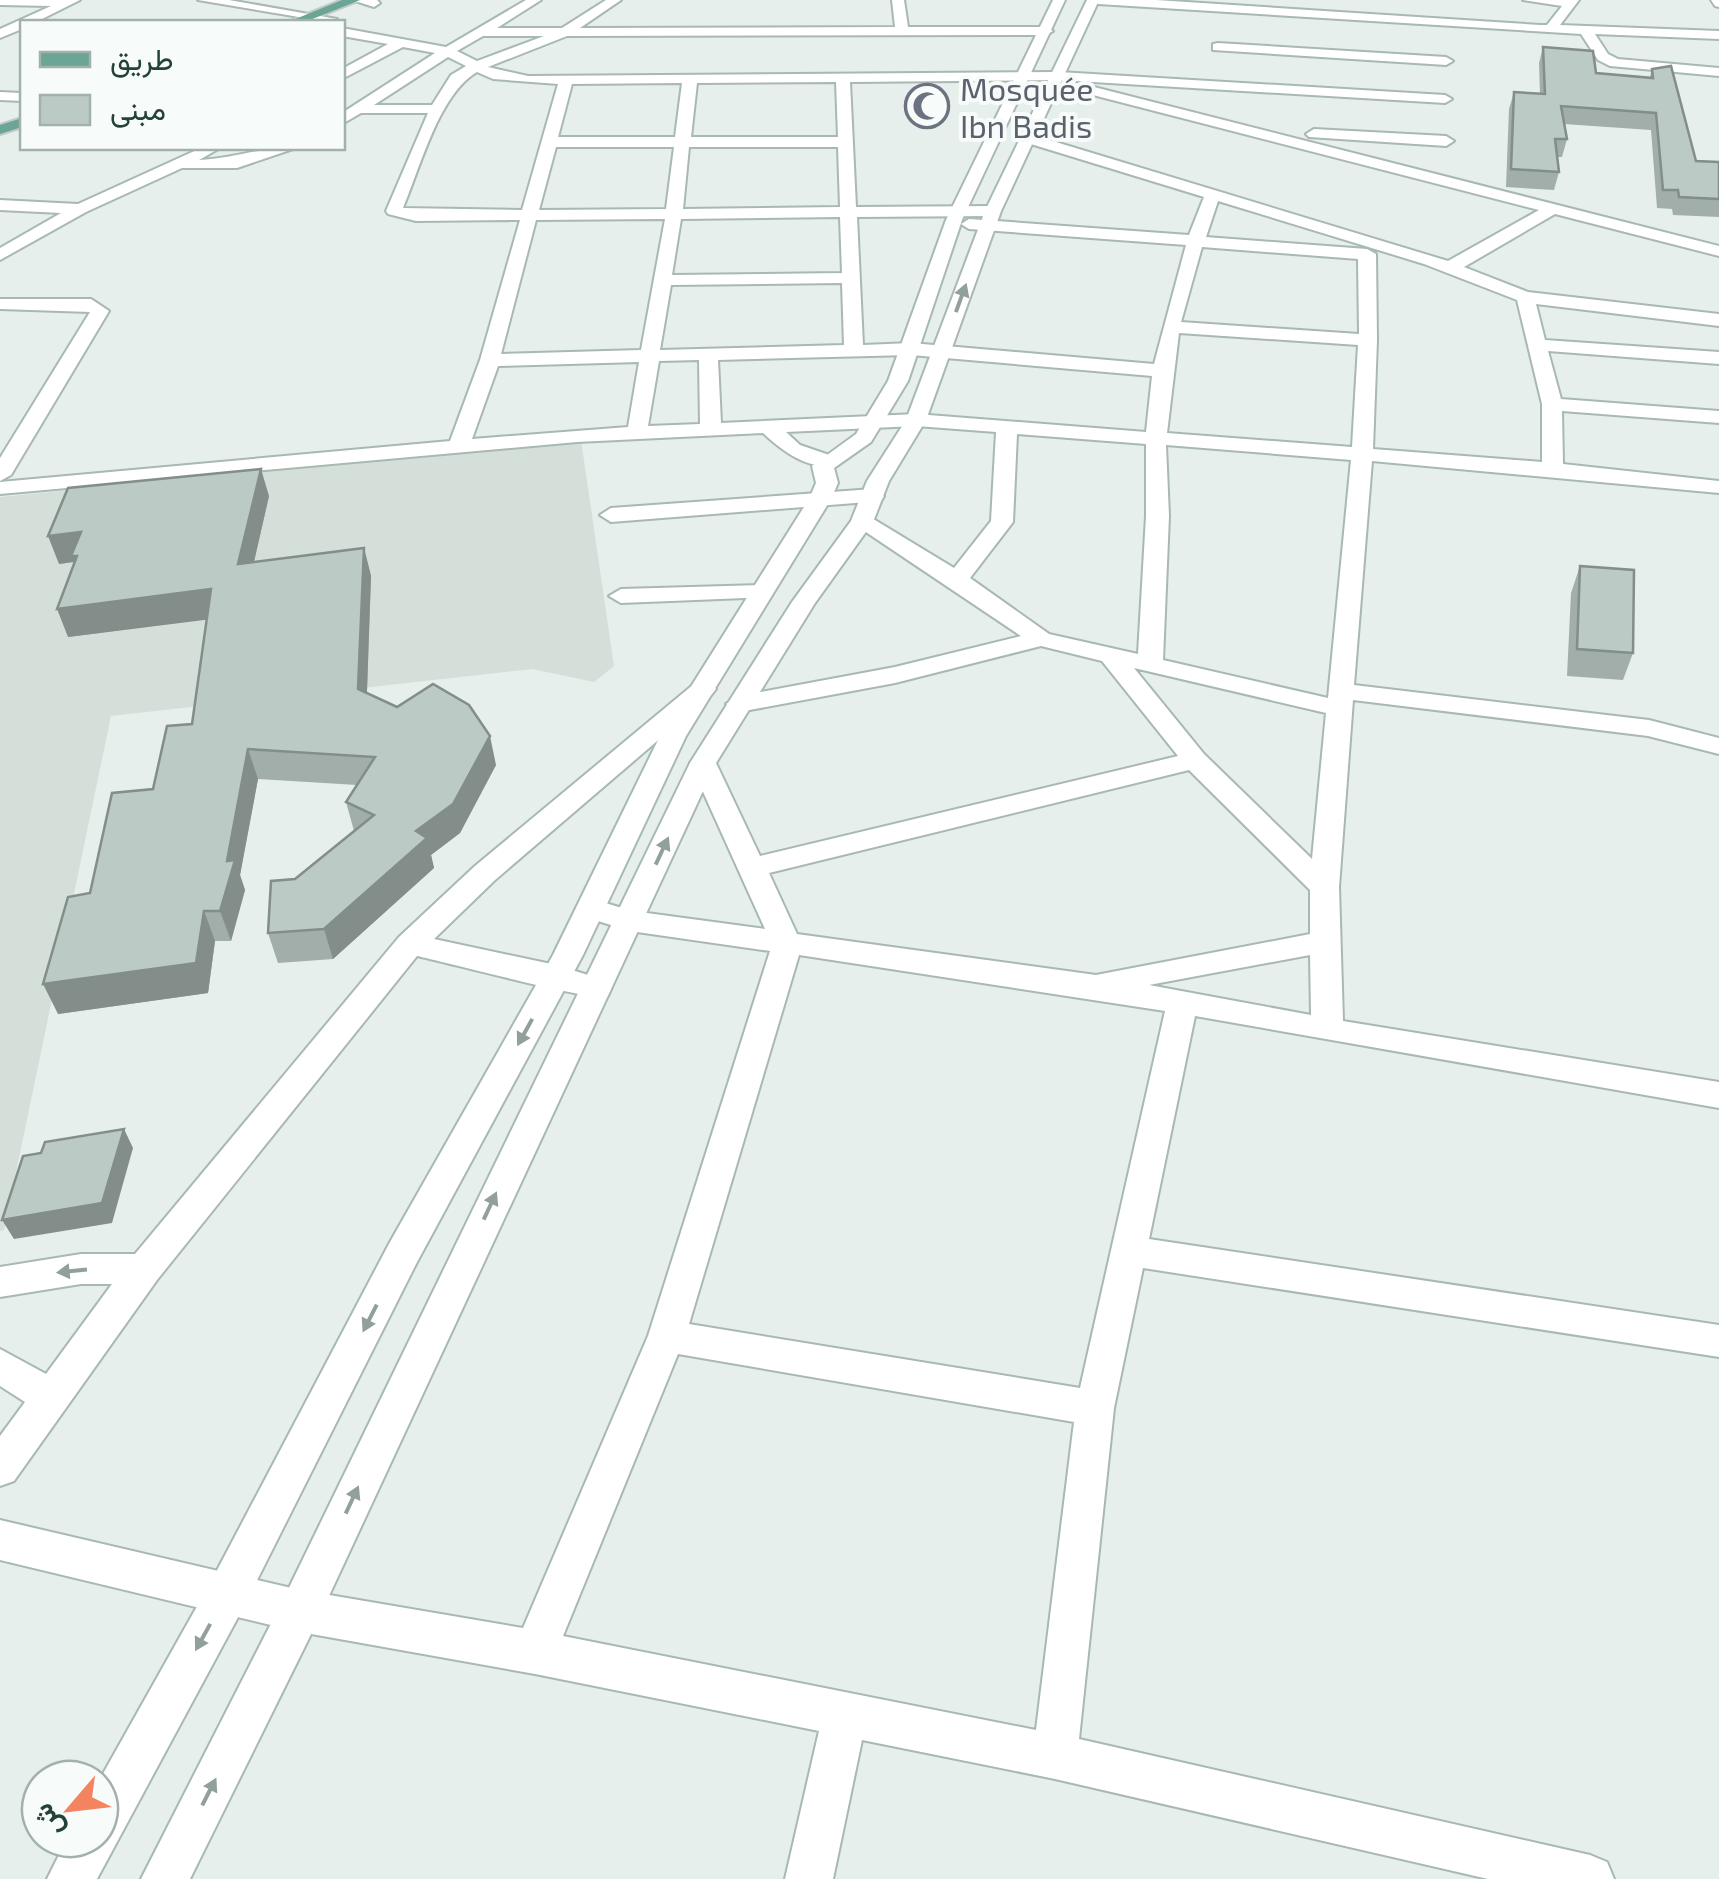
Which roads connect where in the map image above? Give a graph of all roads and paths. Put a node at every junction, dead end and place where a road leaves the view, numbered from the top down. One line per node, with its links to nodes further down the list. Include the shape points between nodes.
1 (204, 0): 14 (street)
2 (356, 0): 11 (street); 14 (main road)
3 (534, 0): 21 (street)
4 (615, 0): 23 (street)
5 (898, 0): 22 (street)
6 (1059, 0): 19 (street)
7 (1095, 0): 13 (street); 35 (street)
8 (1530, 0): 12 (street)
9 (0, 1): 10 (street)
10 (70, 1): 15 (street)
11 (377, 1): 14 (main road)
12 (1572, 1): 17 (street)
13 (1226, 6): 16 (street); 29 (street)
14 (322, 19)
15 (30, 20)
16 (1448, 24): 17 (street); 28 (street)
17 (1550, 30): 18 (street)
18 (1585, 30): 24 (street); 31 (street, via 1615,63)
19 (1046, 31): 22 (street); 34 (street)
20 (345, 32): 25 (street)
21 (479, 32): 23 (street); 26 (street)
22 (902, 32): 27 (street)
23 (561, 34): 27 (street); 30 (street)
24 (1719, 35)
25 (402, 42): 26 (street); 32 (street)
26 (447, 51): 30 (street); 33 (street)
27 (805, 55): 36 (street); 40 (street)
28 (1446, 61): 29 (street); 41 (street)
29 (1210, 66): 37 (street); 41 (street); 44 (street)
30 (475, 67): 38 (street); 39 (street, via 504,78)
31 (1719, 72)
32 (345, 74)
33 (408, 75): 38 (street); 42 (street)
34 (1022, 75): 35 (street); 36 (street); 62 (street)
35 (1058, 76): 37 (street); 47 (street)
36 (843, 77): 49 (street)
37 (1079, 77): 44 (street, via 1092,90)
38 (456, 78): 43 (street)
39 (566, 80): 40 (street); 48 (street)
40 (690, 80): 50 (street)
41 (1445, 99): 51 (street)
42 (360, 109): 43 (street); 45 (street)
43 (437, 110): 61 (street, via 394,211)
44 (1198, 117): 46 (street)
45 (345, 118)
46 (1246, 130): 51 (street); 51 (street)
47 (1026, 138): 55 (street); 63 (street)
48 (550, 142): 50 (street); 61 (street)
49 (846, 142): 50 (street); 59 (street)
50 (682, 143): 60 (street)
51 (1448, 149): 57 (street)
52 (208, 150): 54 (street)
53 (281, 150): 54 (street, via 237,162)
54 (180, 164): 58 (street)
55 (1213, 194): 64 (street); 68 (street)
56 (0, 205): 58 (street)
57 (1554, 208): 65 (street); 69 (street)
58 (80, 210): 67 (street)
59 (848, 210): 60 (street); 62 (street); 70 (street)
60 (674, 212): 61 (street); 71 (street)
61 (531, 215): 85 (street)
62 (957, 216): 63 (street); 79 (street)
63 (991, 218): 64 (street); 81 (street, one-way to 63)
64 (1194, 242): 66 (street); 76 (street)
65 (1719, 250)
66 (1367, 254): 68 (street); 77 (street)
67 (0, 255)
68 (1430, 260): 69 (street)
69 (1449, 268): 72 (street)
70 (851, 278): 71 (street); 80 (street)
71 (661, 280): 83 (street)
72 (1526, 297): 74 (street); 78 (street)
73 (8, 304): 75 (street); 100 (street, via 90,304 100,311)
74 (1719, 320)
75 (0, 324)
76 (1171, 327): 77 (street); 86 (street)
77 (1368, 340): 97 (street)
78 (1540, 345): 84 (street); 87 (street)
79 (912, 349): 80 (street); 81 (street); 89 (street)
80 (854, 350): 82 (street)
81 (941, 352): 86 (street); 90 (street)
82 (708, 354): 83 (street); 93 (street)
83 (647, 357): 85 (street); 94 (street)
84 (1719, 358)
85 (490, 360): 96 (street)
86 (1166, 370): 95 (street)
87 (1552, 404): 88 (street); 99 (street)
88 (1719, 417)
89 (877, 420): 90 (street); 92 (street); 98 (street, via 859,443)
90 (916, 420): 91 (street); 104 (street)
91 (1007, 426): 95 (street); 106 (street, via 1002,522)
92 (770, 430): 93 (street); 98 (street, via 792,448)
93 (711, 432): 94 (street)
94 (637, 433): 96 (street)
95 (1156, 439): 97 (street); 111 (street)
96 (460, 446): 102 (street)
97 (1362, 455): 99 (street); 113 (street)
98 (828, 462): 103 (street)
99 (1553, 469): 101 (street)
100 (0, 476)
101 (1719, 487)
102 (0, 488)
103 (820, 500): 104 (street); 105 (street); 107 (street)
104 (867, 509): 106 (street); 114 (street)
105 (611, 514)
106 (957, 580): 109 (street)
107 (760, 592): 108 (street); 112 (street)
108 (621, 596)
109 (1041, 640): 110 (street); 114 (street)
110 (1113, 658): 111 (street); 116 (street)
111 (1151, 665): 113 (street)
112 (703, 689): 120 (street, via 634,811); 123 (street)
113 (1341, 700): 115 (street, via 1649,728); 119 (street)
114 (738, 704): 117 (street)
115 (1719, 746)
116 (1195, 760): 118 (street); 119 (street)
117 (703, 763): 118 (street); 121 (street, one-way to 117)
118 (751, 868): 124 (street)
119 (1324, 887): 122 (street)
120 (592, 909): 121 (street); 125 (street)
121 (630, 921): 124 (street); 127 (street)
122 (1325, 942): 126 (street); 129 (street)
123 (410, 944): 125 (street); 132 (street)
124 (787, 944): 126 (street); 134 (street)
125 (556, 976): 127 (street); 141 (street, one-way to 141, via 403,1253)
126 (1089, 986): 128 (street)
127 (596, 989): 142 (street, one-way to 127)
128 (1182, 1004): 129 (street); 131 (street)
129 (1327, 1030): 130 (street)
130 (1719, 1095)
131 (1130, 1251): 135 (street); 138 (street)
132 (144, 1269): 133 (street, one-way to 133, via 81,1269); 137 (street)
133 (0, 1282)
134 (668, 1336): 138 (street); 143 (street)
135 (1719, 1341)
136 (0, 1366): 137 (street)
137 (51, 1398): 139 (street)
138 (1095, 1408): 145 (street)
139 (0, 1468)
140 (0, 1540): 141 (street)
141 (228, 1593): 142 (street); 146 (street, one-way to 146)
142 (300, 1611): 143 (street); 147 (street, one-way to 142)
143 (535, 1652): 144 (street)
144 (844, 1714): 145 (street); 148 (street)
145 (1055, 1756): 149 (street)
146 (120, 1790)
147 (165, 1879)
148 (809, 1879)
149 (1590, 1879)

